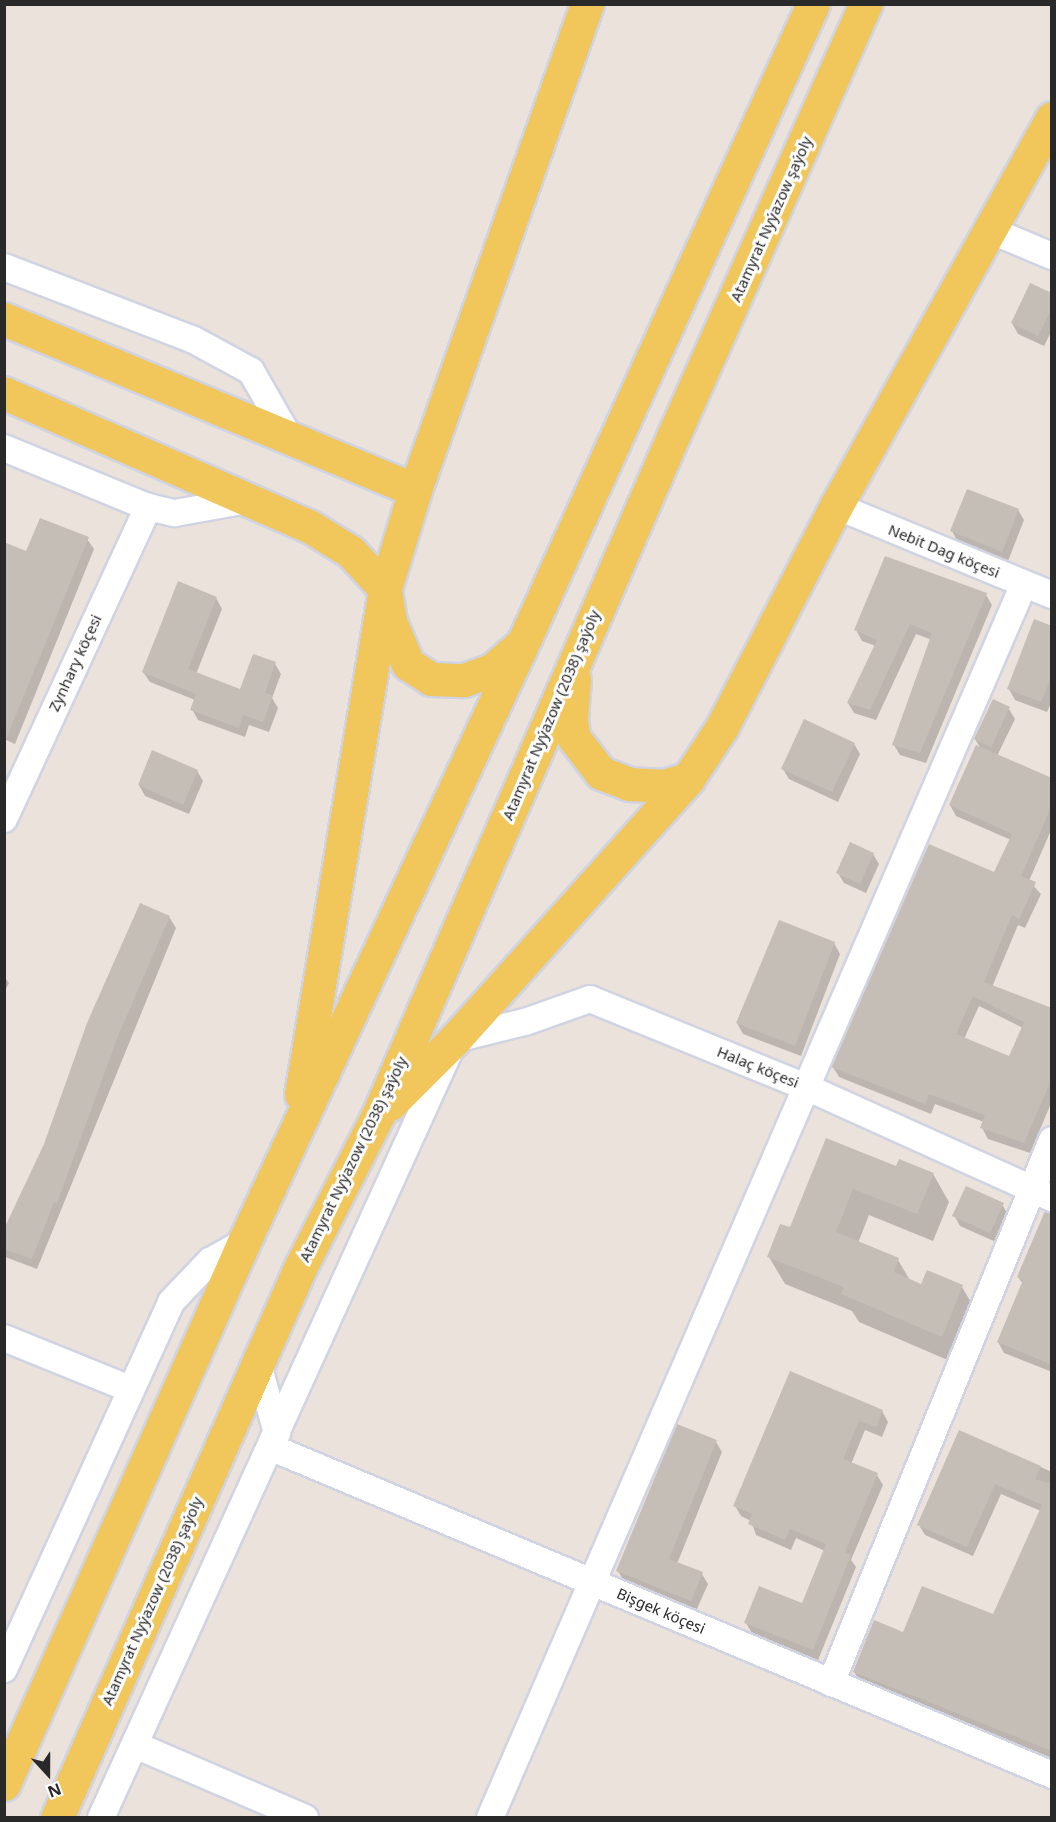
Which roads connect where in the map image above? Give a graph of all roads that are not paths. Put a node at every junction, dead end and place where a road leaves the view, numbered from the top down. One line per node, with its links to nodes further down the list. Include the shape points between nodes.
1 (587, 4): 13 (main road)
2 (813, 4): 20 (main road)
3 (866, 4): 10 (main road, Atamyrat Nyýazow şaýoly)
4 (1052, 118): 5 (main road)
5 (990, 230): 6 (street); 15 (main road)
6 (1052, 255)
7 (4, 267): 11 (street, via 192,339 251,371)
8 (4, 320): 11 (main road)
9 (4, 393): 14 (main road)
10 (675, 432): 21 (main road, Atamyrat Nyýazow (2038) şaýoly)
11 (291, 439): 13 (main road)
12 (4, 448): 16 (street)
13 (415, 490): 18 (main road)
14 (248, 500): 16 (street, via 175,513); 18 (main road, via 309,526 351,552)
15 (836, 506): 17 (street, Nebit Dag köçesi); 22 (main road, via 722,727)
16 (148, 507): 23 (street, Zynhary köçesi)
17 (1024, 584): 19 (street, Nebit Dag köçesi); 26 (street)
18 (385, 589): 20 (main road, via 390,621 408,663 431,679 464,680 492,670); 29 (main road, via 329,944)
19 (1052, 595)
20 (523, 643): 29 (main road)
21 (575, 660): 22 (main road, via 571,720 574,738 601,773 629,784 663,786); 27 (main road, Atamyrat Nyýazow (2038) şaýoly)
22 (688, 779): 25 (main road)
23 (11, 784): 24 (street, Zynhary köçesi)
24 (4, 819)
25 (455, 1040): 26 (street, Halaç köçesi, via 525,1022 590,999); 27 (main road); 35 (street)
26 (806, 1087): 30 (street, Halaç köçesi); 36 (street)
27 (378, 1115): 33 (main road, Atamyrat Nyýazow (2038) şaýoly, via 300,1268)
28 (1052, 1140): 30 (street)
29 (292, 1143): 31 (main road)
30 (1041, 1194): 38 (street)
31 (244, 1242): 34 (street, via 210,1261 171,1302); 41 (main road)
32 (4, 1338): 34 (street)
33 (258, 1364): 35 (street); 42 (main road, Atamyrat Nyýazow (2038) şaýoly)
34 (130, 1389): 37 (street)
35 (274, 1440): 36 (street, Bişgek köçesi); 39 (street)
36 (590, 1582): 38 (street, Bişgek köçesi); 45 (street)
37 (4, 1669)
38 (831, 1683): 40 (street, Bişgek köçesi)
39 (135, 1745): 43 (street); 44 (street)
40 (1052, 1775)
41 (4, 1784)
42 (57, 1818)
43 (101, 1818)
44 (305, 1818)
45 (490, 1818)

